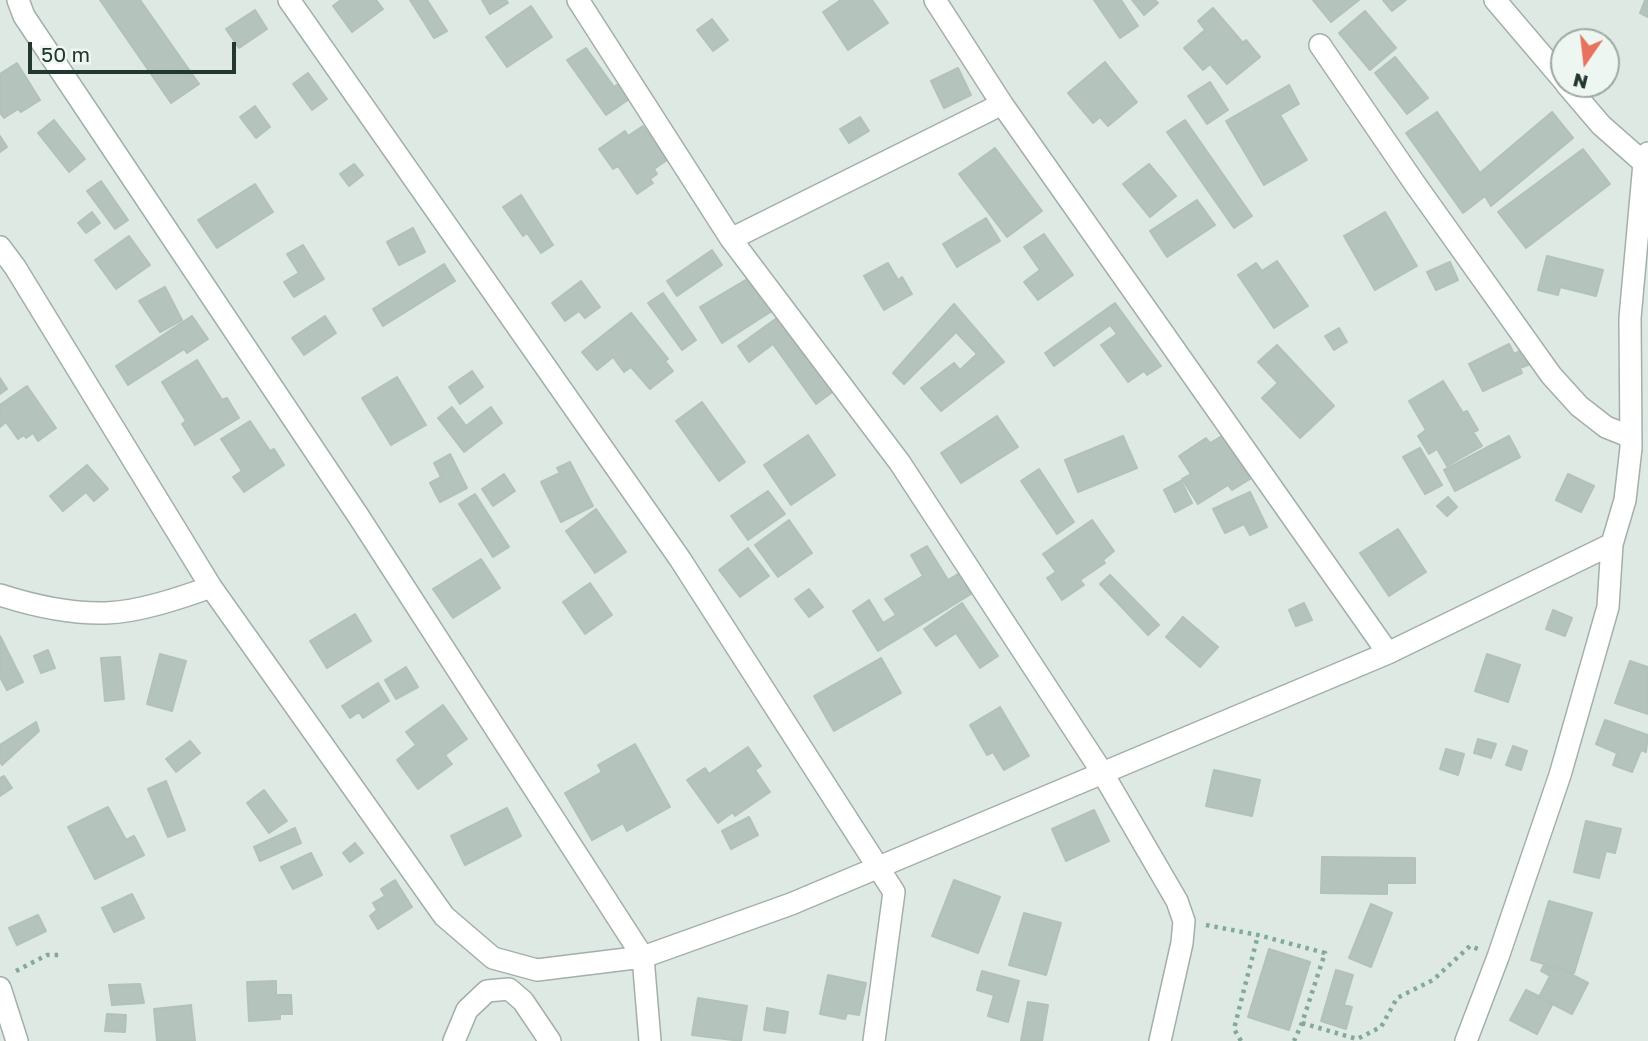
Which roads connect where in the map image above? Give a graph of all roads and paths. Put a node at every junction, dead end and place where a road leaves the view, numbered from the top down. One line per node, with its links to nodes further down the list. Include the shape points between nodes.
1 (18, 0): 23 (street, via 24,16 359,517)
2 (289, 0): 19 (street, via 680,559)
3 (578, 0): 11 (street)
4 (935, 0): 9 (street)
5 (1495, 0): 7 (street)
6 (1320, 44): 13 (street, via 1551,375 1579,406)
7 (1550, 65)
8 (1578, 98): 10 (street, via 1601,125)
9 (1002, 104): 11 (street); 17 (street)
10 (1646, 158): 13 (street, via 1630,318)
11 (731, 239): 18 (street, via 900,463)
12 (0, 247): 15 (street)
13 (1637, 444): 14 (street)
14 (1612, 544): 17 (street); 24 (street, via 1608,607 1560,775)
15 (211, 587): 16 (street, via 168,602 107,614 39,608); 23 (street, via 444,916 493,958 537,970)
16 (0, 595)
17 (1388, 653): 18 (street)
18 (1102, 772): 19 (street); 20 (street, via 1177,901)
19 (880, 866): 23 (street, via 791,904); 31 (street, via 894,892)
20 (1184, 921): 21 (path); 32 (street)
21 (1258, 935): 26 (path, via 1325,953); 33 (path, via 1234,1029)
22 (61, 955): 25 (path, via 47,955)
23 (643, 957): 30 (street)
24 (1498, 957): 26 (path, via 1470,946 1433,980 1397,998 1381,1027 1357,1039); 35 (street)
25 (6, 980): 27 (street)
26 (1302, 1023): 34 (path)
27 (17, 1041)
28 (454, 1041): 29 (street, via 467,1010 486,991 509,989 523,1001)
29 (550, 1041)
30 (650, 1041)
31 (874, 1041)
32 (1160, 1041)
33 (1241, 1041)
34 (1294, 1041)
35 (1466, 1041)

